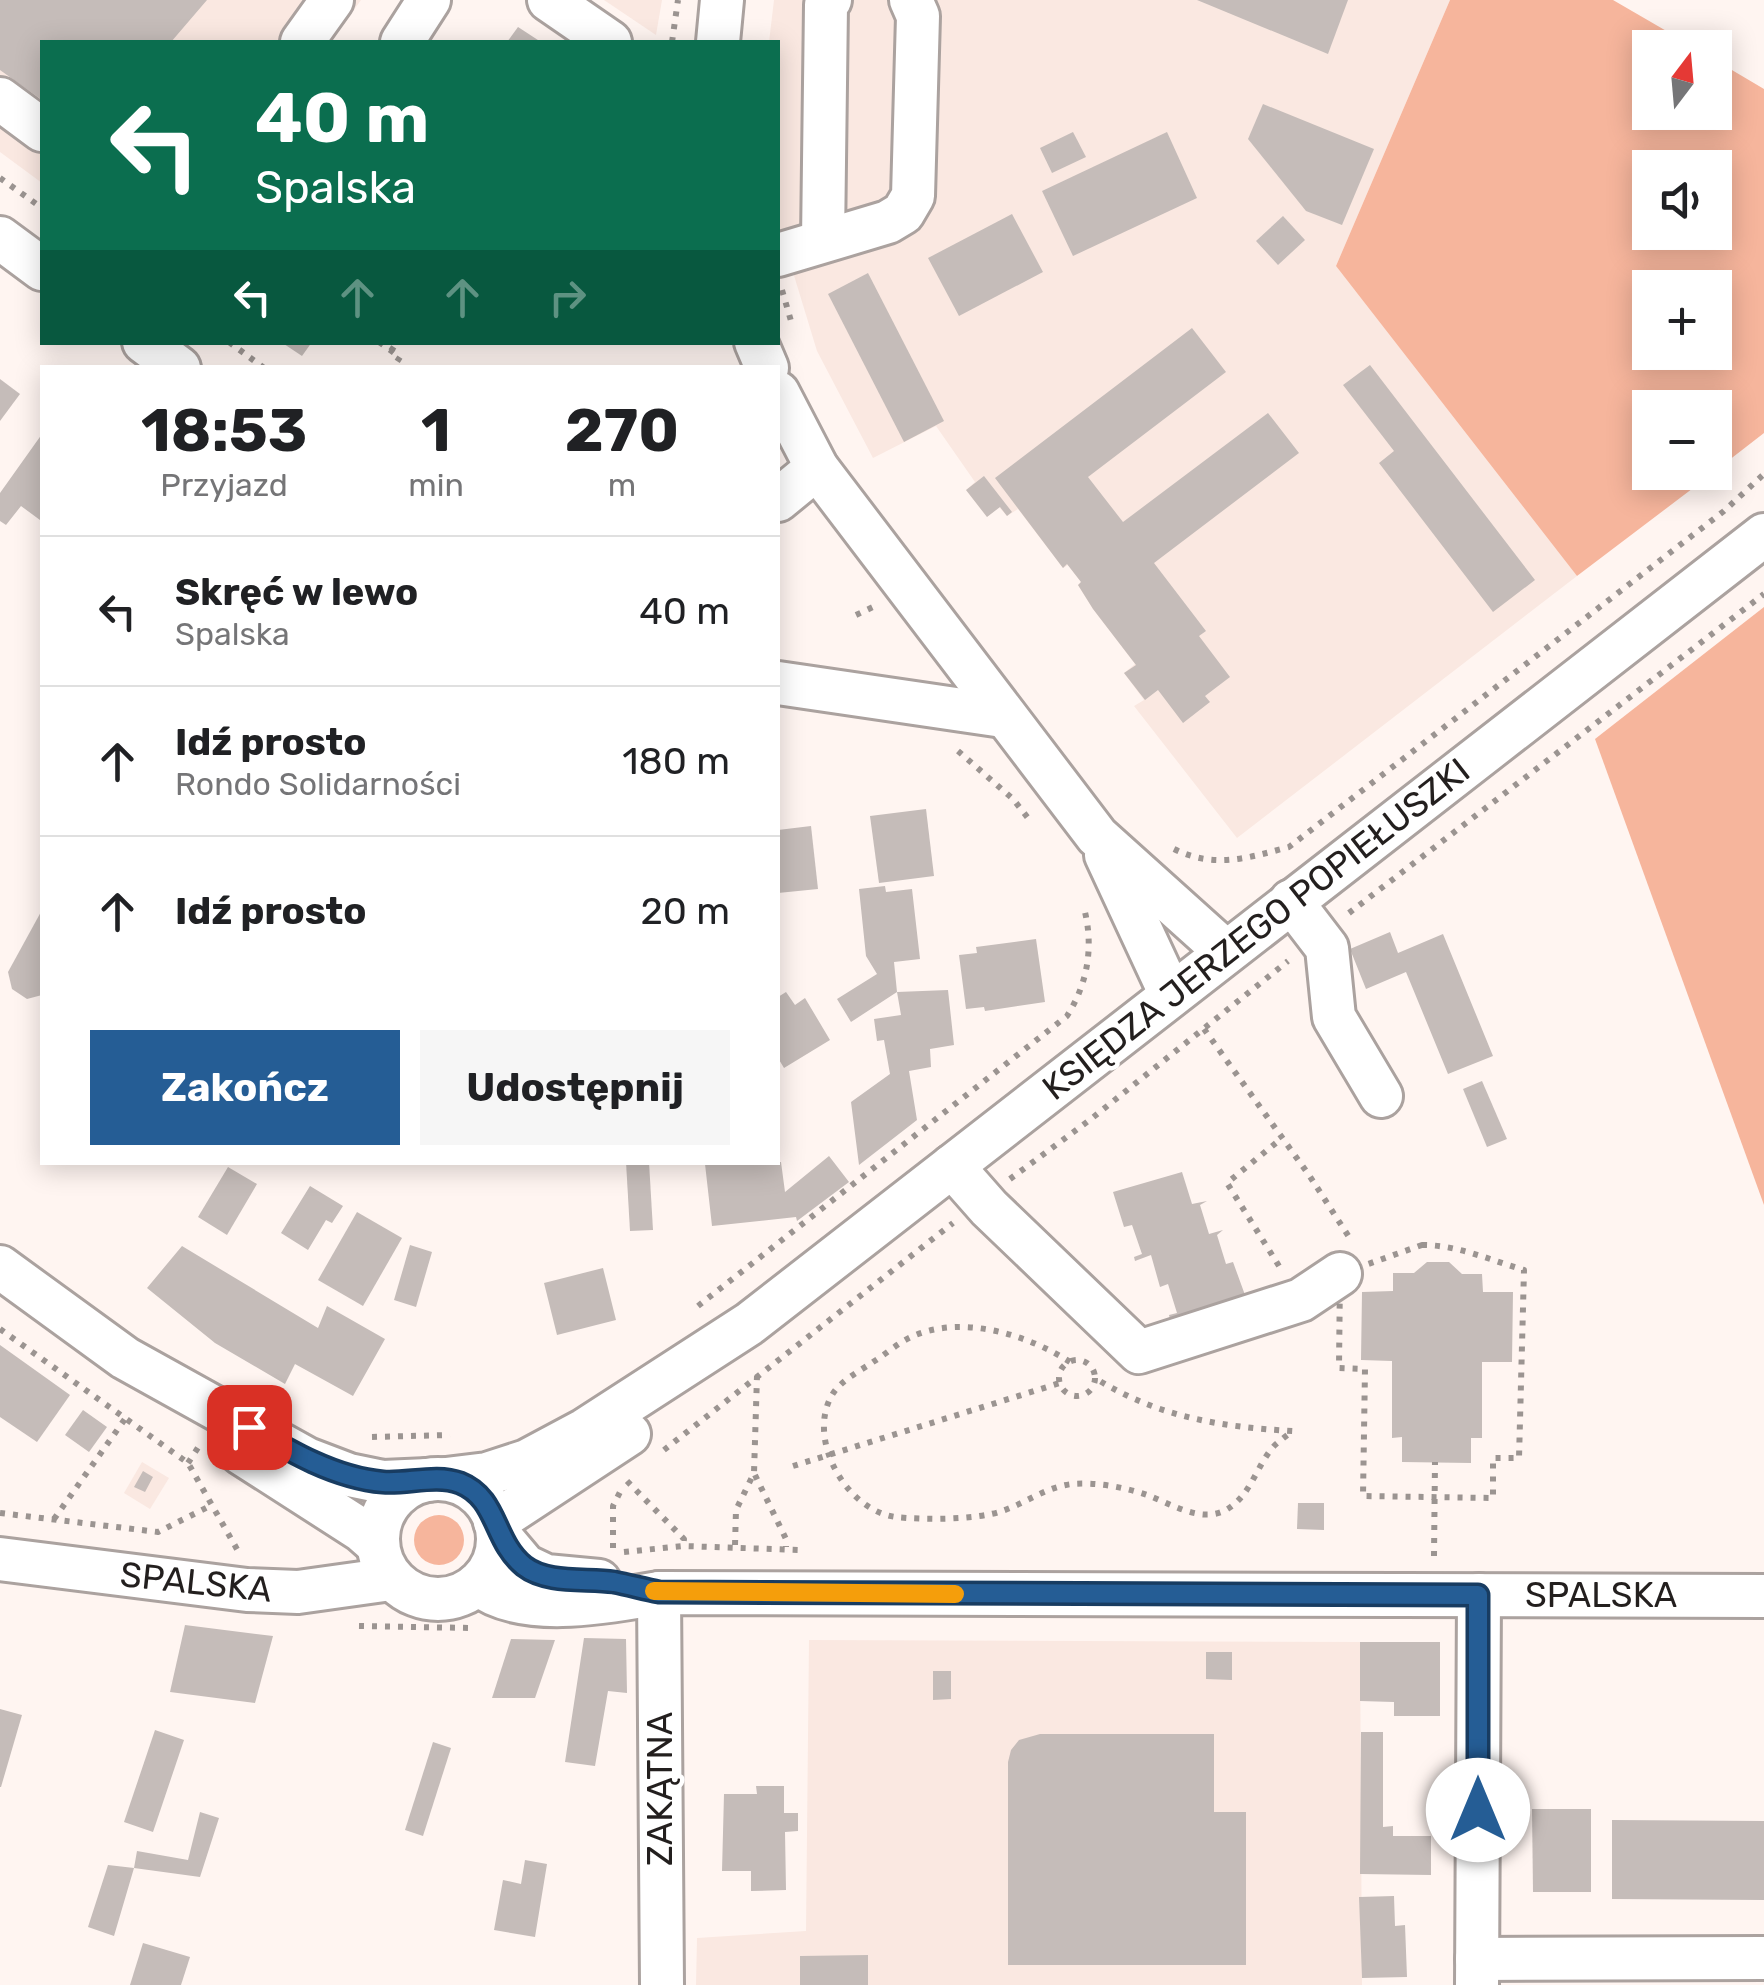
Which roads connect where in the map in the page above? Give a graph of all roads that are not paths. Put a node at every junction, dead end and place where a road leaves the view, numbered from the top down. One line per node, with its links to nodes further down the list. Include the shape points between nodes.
1 (332, 0): 7 (street)
2 (430, 0): 8 (street)
3 (548, 0): 9 (street)
4 (722, 0): 10 (street)
5 (830, 0): 14 (street)
6 (911, 0): 14 (street, via 918,16 914,196 888,222)
7 (303, 40)
8 (403, 40)
9 (607, 40)
10 (718, 40)
11 (0, 98): 12 (street)
12 (40, 128)
13 (0, 238): 16 (street)
14 (823, 240): 15 (street)
15 (780, 255)
16 (40, 267)
17 (780, 397): 18 (street)
18 (817, 468): 19 (street); 22 (street)
19 (780, 498)
20 (1764, 535): 24 (street, KSIĘDZA JERZEGO POPIEŁUSZKI)
21 (780, 683): 22 (street)
22 (1004, 716): 23 (street)
23 (1097, 836): 25 (street); 26 (street)
24 (1291, 901): 25 (street, KSIĘDZA JERZEGO POPIEŁUSZKI); 27 (street, via 1327,948 1334,1017)
25 (1226, 952): 26 (street, KSIĘDZA JERZEGO POPIEŁUSZKI)
26 (1171, 996): 28 (street, KSIĘDZA JERZEGO POPIEŁUSZKI)
27 (1381, 1096)
28 (952, 1166): 29 (street, via 1138,1352 1301,1300); 31 (street, KSIĘDZA JERZEGO POPIEŁUSZKI)
29 (1351, 1259)
30 (0, 1268): 32 (street)
31 (748, 1324): 33 (street, KSIĘDZA JERZEGO POPIEŁUSZKI, via 527,1461); 34 (street, KSIĘDZA JERZEGO POPIEŁUSZKI, via 642,1426)
32 (125, 1358): 33 (street, via 307,1460 383,1482); 36 (street, via 208,1432 361,1530)
33 (437, 1480): 34 (street, via 477,1494); 36 (street, via 410,1485 384,1510)
34 (496, 1528): 37 (street, via 497,1552); 38 (street, SPALSKA, via 524,1566 546,1576)
35 (0, 1558): 36 (street, SPALSKA, via 281,1592)
36 (384, 1561): 37 (street, via 406,1591 424,1598 443,1600)
37 (478, 1584): 38 (street, SPALSKA, via 493,1596 527,1604)
38 (659, 1592): 39 (street, SPALSKA); 43 (street, ZAKĄTNA)
39 (1478, 1595): 40 (street, SPALSKA); 42 (street)
40 (1764, 1596)
41 (1764, 1958): 42 (street)
42 (1477, 1972)
43 (662, 1985)

